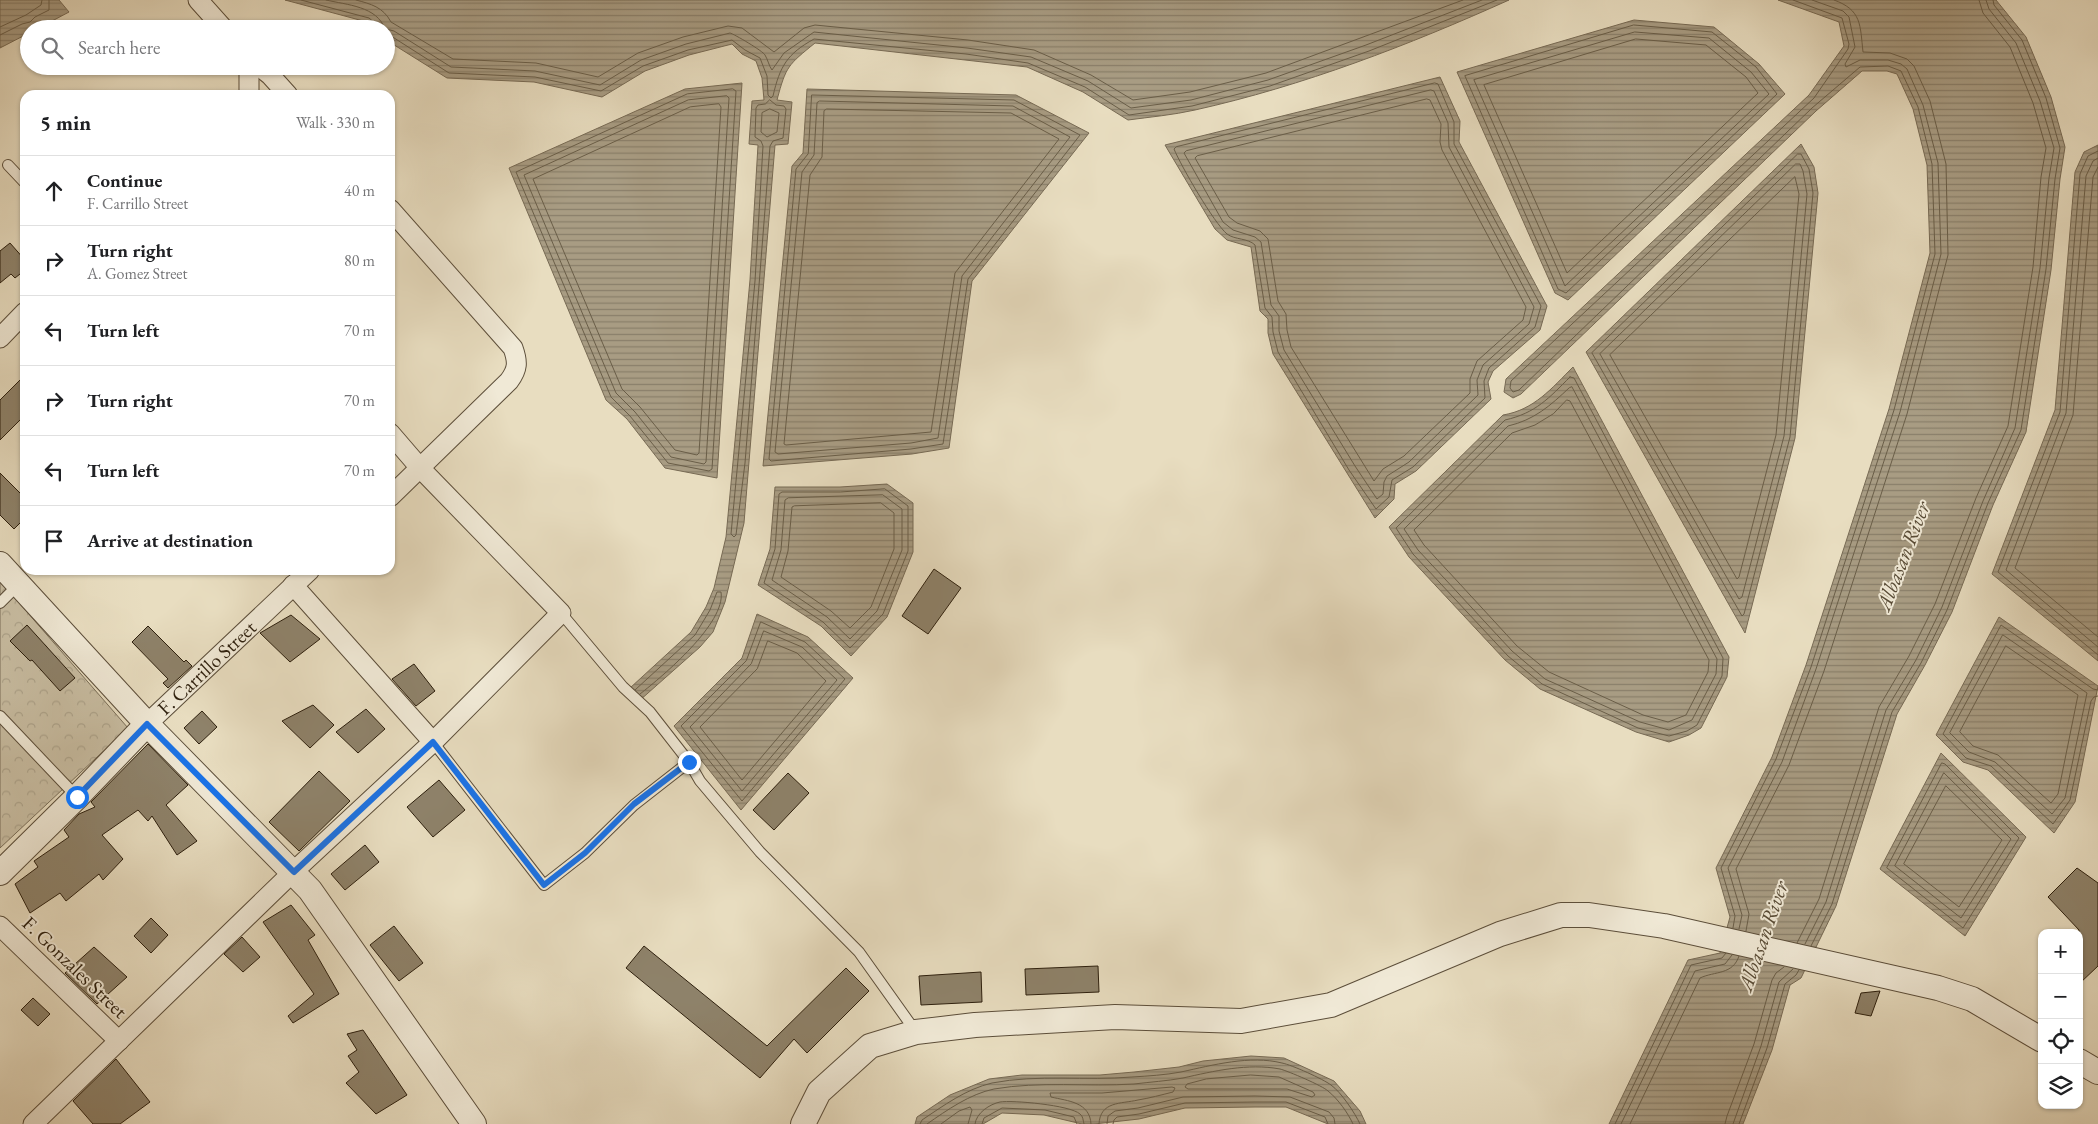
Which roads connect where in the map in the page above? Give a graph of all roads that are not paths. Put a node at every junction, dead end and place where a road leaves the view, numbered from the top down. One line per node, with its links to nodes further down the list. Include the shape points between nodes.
1 (198, 0): 2 (street)
2 (216, 20)
3 (249, 75): 5 (street)
4 (271, 75): 6 (street)
5 (249, 90)
6 (284, 90)
7 (8, 165): 8 (lane)
8 (20, 178)
9 (395, 221): 13 (street, via 513,348 518,361 516,373)
10 (20, 317): 11 (street)
11 (0, 338)
12 (395, 439): 13 (street)
13 (421, 469): 14 (street); 20 (street)
14 (395, 492)
15 (0, 564): 17 (street)
16 (305, 575): 18 (street, F. Carrillo Street)
17 (18, 585): 19 (lane); 22 (street)
18 (294, 585): 22 (street, F. Carrillo Street); 23 (street)
19 (0, 603)
20 (560, 613): 23 (street); 24 (lane, via 623,687 650,712)
21 (0, 716): 25 (lane)
22 (147, 724): 25 (street, F. Carrillo Street); 26 (street)
23 (433, 742): 24 (lane, via 544,885 585,853 634,804); 26 (street)
24 (689, 762): 29 (lane, via 700,781 760,852 859,952)
25 (77, 797): 27 (street, F. Carrillo Street)
26 (294, 872): 31 (street); 35 (street, via 310,890)
27 (0, 873)
28 (0, 926): 31 (street, F. Gonzales Street)
29 (916, 1032): 30 (street, via 975,1025 1115,1017 1241,1021 1332,1005 1500,934 1560,915 1588,915 1664,926 1938,988 1972,999); 36 (street, via 870,1046 819,1092)
30 (2038, 1038)
31 (119, 1041): 34 (street)
32 (2083, 1064): 33 (street)
33 (2098, 1072)
34 (33, 1124)
35 (474, 1124)
36 (803, 1124)

